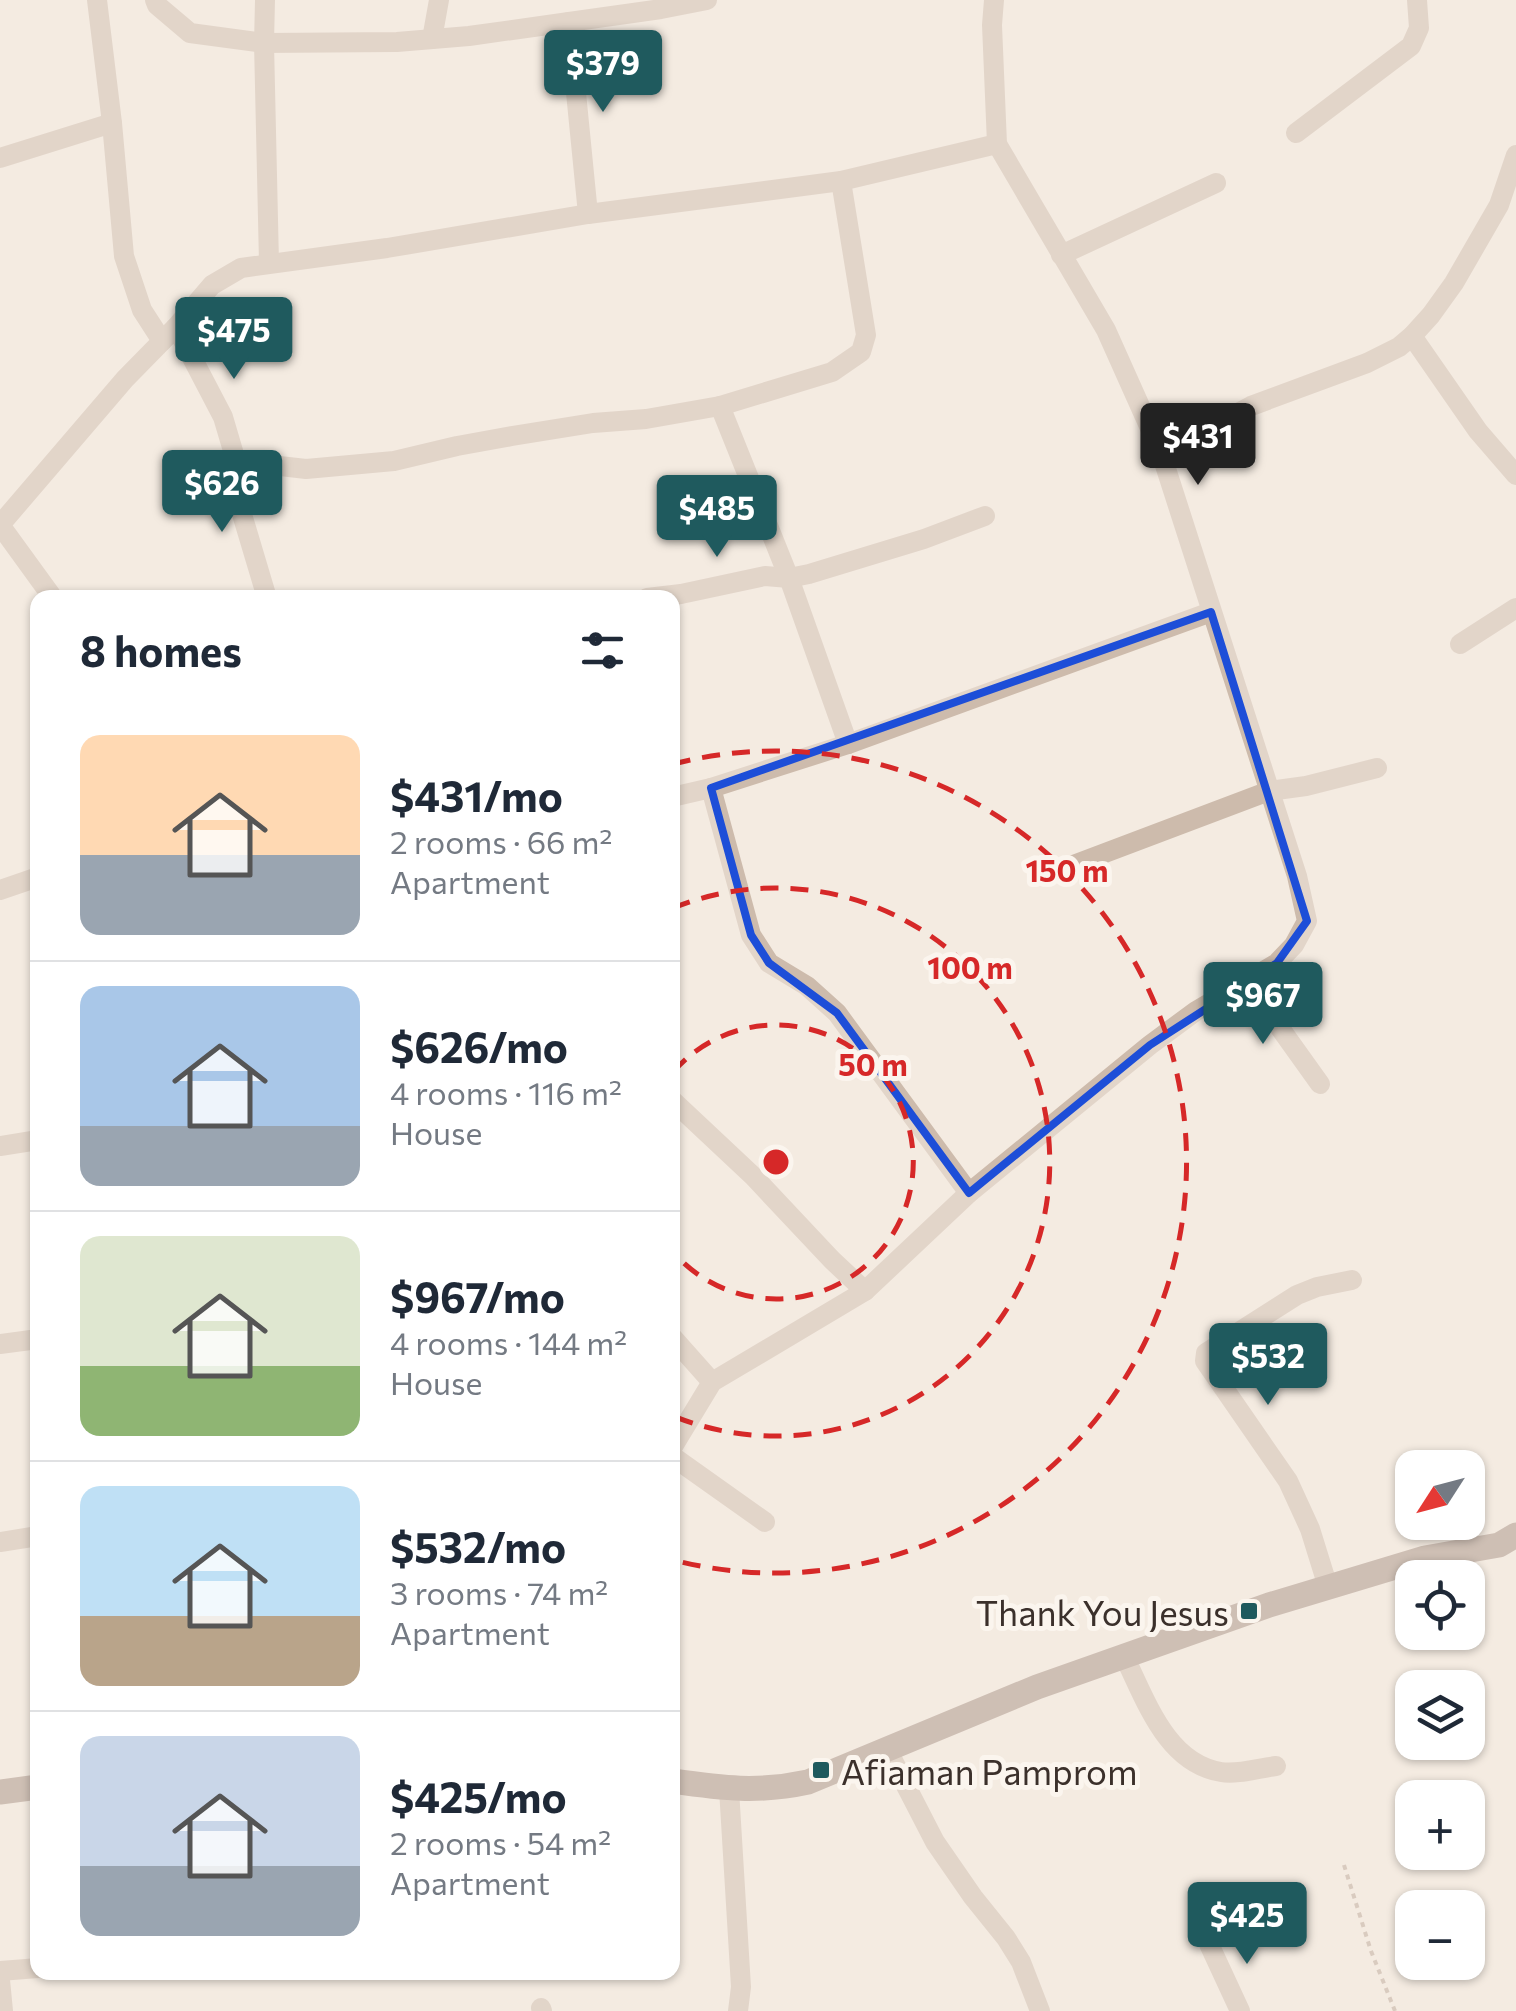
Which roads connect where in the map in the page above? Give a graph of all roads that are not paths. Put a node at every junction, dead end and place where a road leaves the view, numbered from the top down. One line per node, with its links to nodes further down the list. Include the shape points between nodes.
1 (97, 0): 12 (street)
2 (265, 0): 11 (street)
3 (439, 0): 10 (street)
4 (708, 0): 8 (street)
5 (994, 0): 14 (street)
6 (1417, 0): 13 (street, via 1419,28 1410,46)
7 (156, 2): 11 (street, via 190,32)
8 (660, 5): 9 (street)
9 (569, 22): 10 (street); 19 (street)
10 (432, 40): 11 (street)
11 (264, 42): 21 (street)
12 (112, 123): 16 (street); 22 (street, via 124,256 142,310)
13 (1296, 133)
14 (997, 144): 17 (street); 20 (street)
15 (1516, 155): 23 (street, via 1499,205 1454,282)
16 (0, 158)
17 (841, 181): 19 (street); 24 (street, via 866,334 861,352 832,372)
18 (1216, 182): 20 (street)
19 (588, 214): 21 (street)
20 (1061, 255): 25 (street, via 1106,330)
21 (270, 263): 22 (street, via 242,268 212,286)
22 (169, 334): 26 (street, via 222,416); 30 (street, via 0,525)
23 (1412, 336): 25 (street, via 1367,364 1251,406); 27 (street)
24 (720, 406): 26 (street, via 512,436 394,461 306,468); 29 (street)
25 (1161, 453): 34 (street)
26 (236, 462): 31 (street, via 241,511)
27 (1516, 475)
28 (985, 516): 29 (street)
29 (789, 578): 32 (street, via 766,576); 36 (street)
30 (47, 590)
31 (265, 590)
32 (680, 594)
33 (1516, 608): 35 (street)
34 (1211, 612): 36 (street); 39 (street)
35 (1460, 644)
36 (848, 744): 38 (street)
37 (1378, 768): 39 (street)
38 (711, 788): 40 (street); 49 (street, via 751,935 769,963 838,1013)
39 (1268, 791): 41 (street); 44 (street, via 1307,921 1278,963)
40 (680, 795)
41 (1052, 873)
42 (30, 879): 43 (street)
43 (0, 890)
44 (1247, 982): 45 (street); 49 (street, via 1150,1045)
45 (1320, 1084)
46 (680, 1107): 51 (street)
47 (30, 1141): 48 (street)
48 (0, 1146)
49 (969, 1193): 51 (street)
50 (1352, 1280): 62 (street, via 1297,1295 1206,1352 1205,1361 1288,1481)
51 (865, 1291): 55 (street)
52 (30, 1339): 53 (street)
53 (0, 1344)
54 (680, 1345): 55 (street)
55 (712, 1382): 56 (street)
56 (680, 1435)
57 (680, 1462): 58 (street)
58 (765, 1522)
59 (1516, 1535): 62 (street)
60 (30, 1537): 61 (street)
61 (0, 1542)
62 (1328, 1586): 63 (street)
63 (1124, 1656): 64 (street); 65 (street, via 1164,1736 1196,1764 1224,1773)
64 (887, 1749): 68 (street, via 808,1782); 76 (street, via 935,1842 1006,1938)
65 (1276, 1766)
66 (680, 1782): 68 (street)
67 (30, 1788): 69 (street)
68 (729, 1788): 75 (street)
69 (0, 1792)
70 (1209, 1944): 77 (street)
71 (30, 1969): 72 (street)
72 (0, 1971)
73 (0, 1980): 74 (street)
74 (3, 2011)
75 (738, 2011)
76 (1040, 2011)
77 (1240, 2011)

